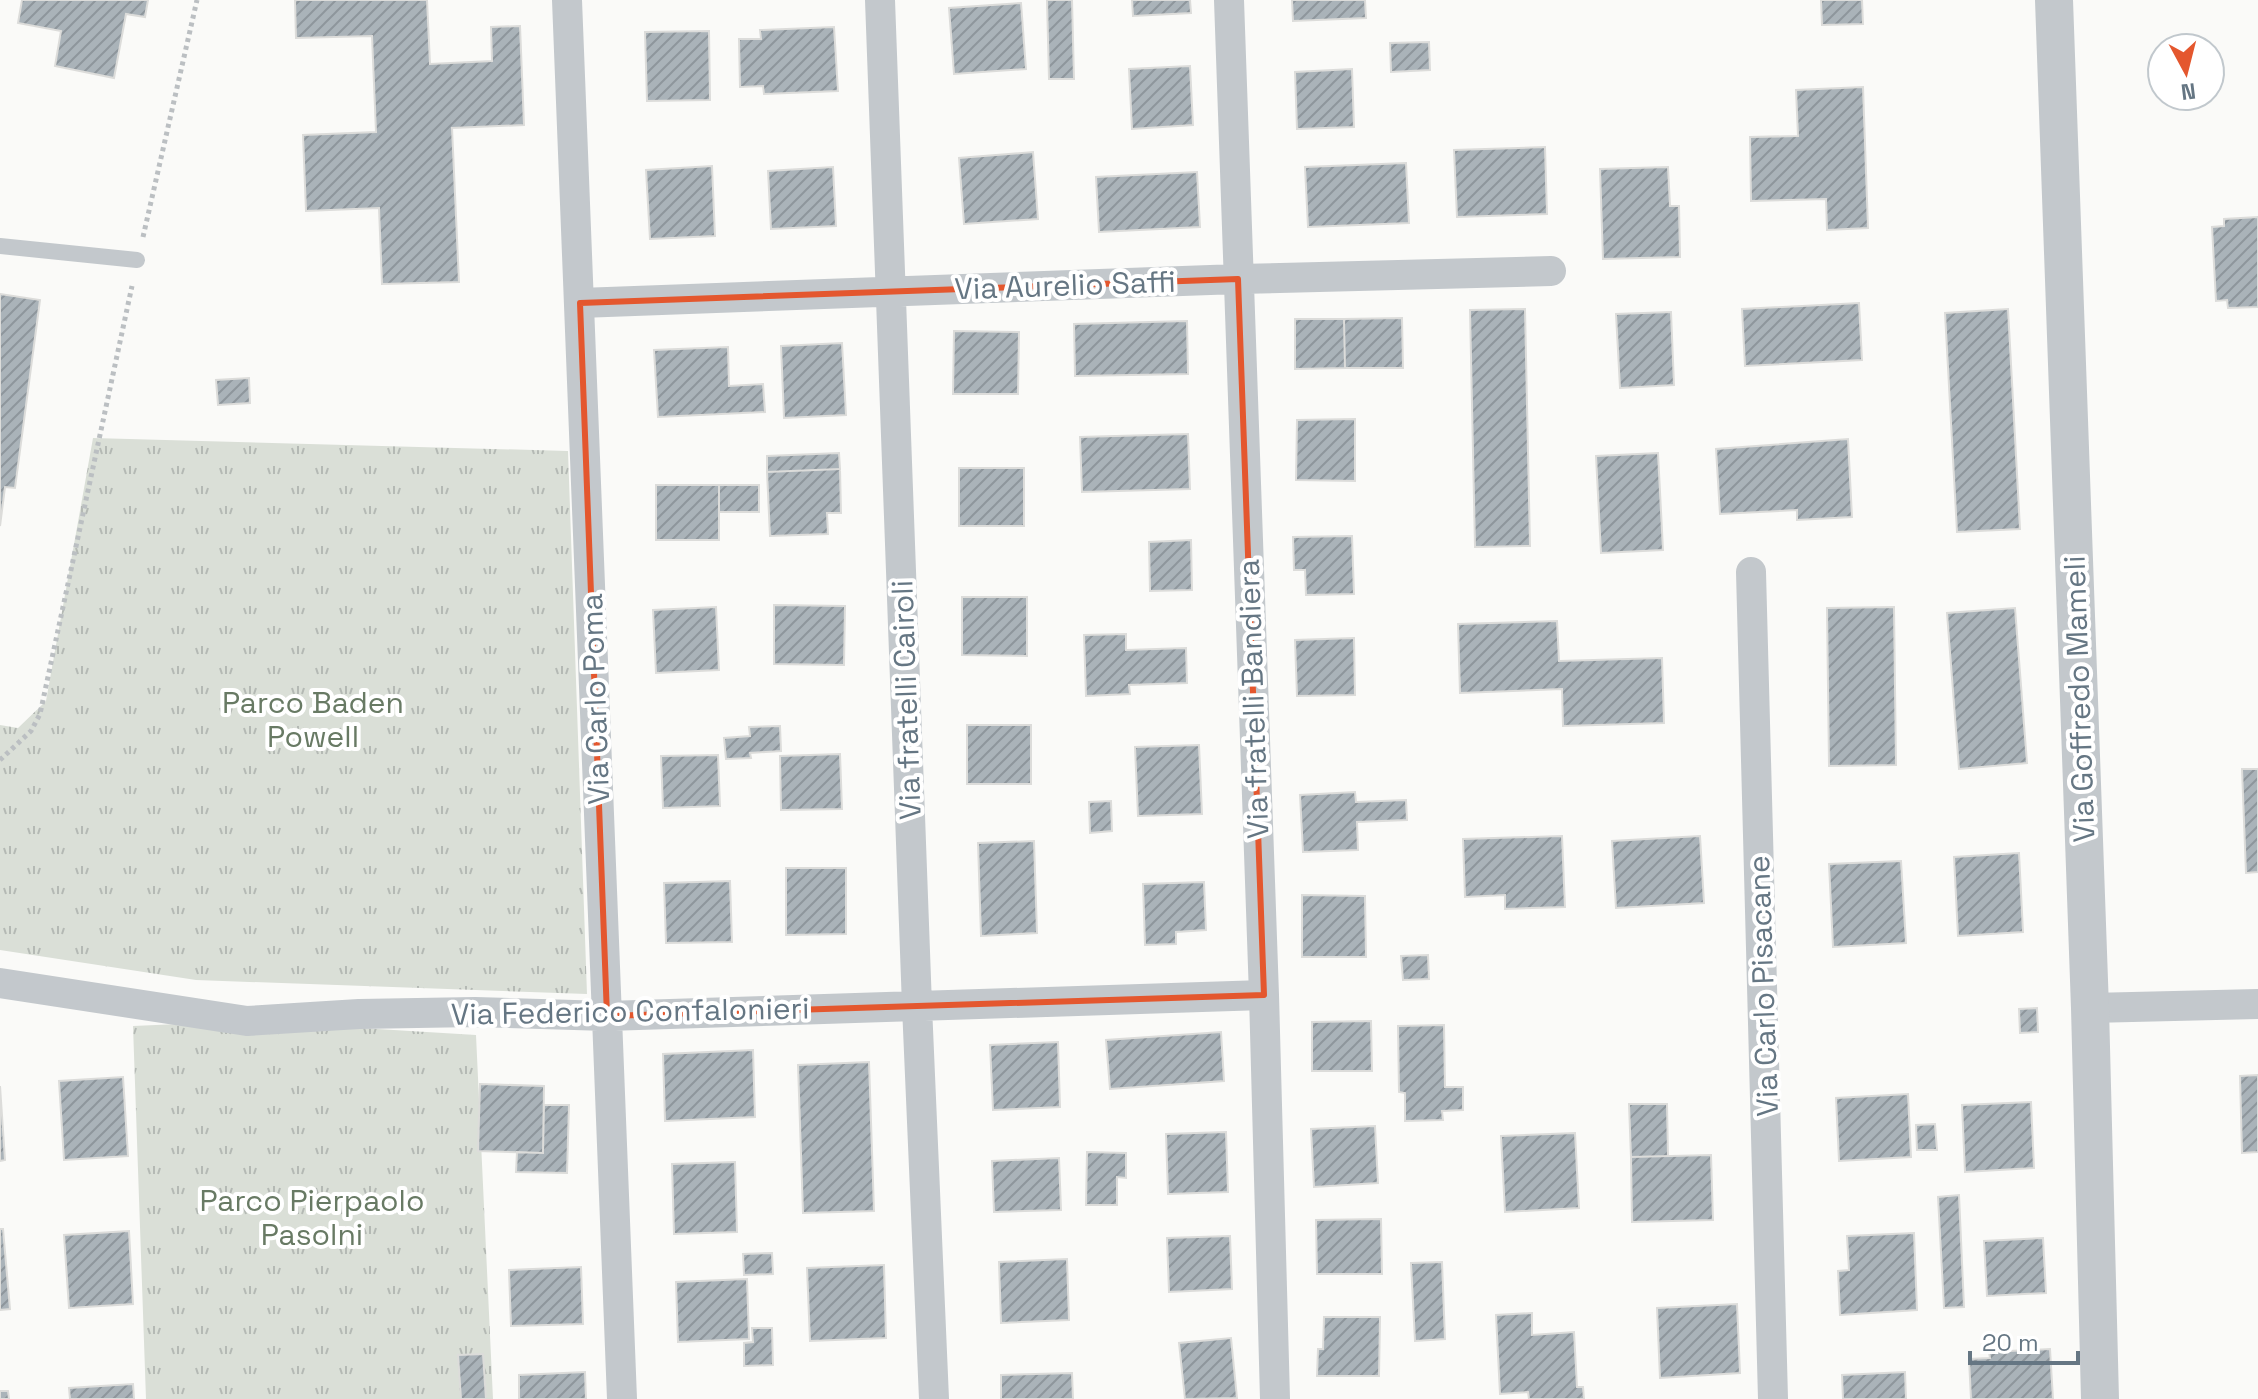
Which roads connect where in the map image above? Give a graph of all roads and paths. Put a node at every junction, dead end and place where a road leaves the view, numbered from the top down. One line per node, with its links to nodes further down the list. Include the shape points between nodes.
1 (197, 0): 7 (path)
2 (567, 0): 11 (street, Via Carlo Poma)
3 (880, 0): 10 (street, Via fratelli Cairoli)
4 (1229, 0): 9 (street, Via fratelli Bandiera)
5 (2054, 0): 18 (street, Via Goffredo Mameli)
6 (0, 246): 7 (lane)
7 (137, 260): 13 (path, via 40,714 31,731)
8 (1551, 271): 9 (street, Via Aurelio Saffi)
9 (1238, 279): 10 (street, Via Aurelio Saffi); 15 (street, Via fratelli Bandiera)
10 (891, 292): 11 (street, Via Aurelio Saffi); 17 (street, Via fratelli Cairoli)
11 (580, 303): 19 (street, Via Carlo Poma)
12 (1751, 572): 23 (street, Via Carlo Pisacane)
13 (0, 760)
14 (0, 983): 19 (street, Via Federico Confalonieri, via 247,1021 475,1012)
15 (1264, 995): 17 (street, Via Federico Confalonieri); 22 (street, Via fratelli Bandiera)
16 (2258, 1004): 18 (street)
17 (917, 1006): 19 (street, Via Federico Confalonieri); 21 (street, Via fratelli Cairoli)
18 (2090, 1008): 24 (street, Via Goffredo Mameli)
19 (607, 1016): 20 (street, Via Carlo Poma)
20 (622, 1399)
21 (934, 1399)
22 (1275, 1399)
23 (1773, 1399)
24 (2100, 1399)

